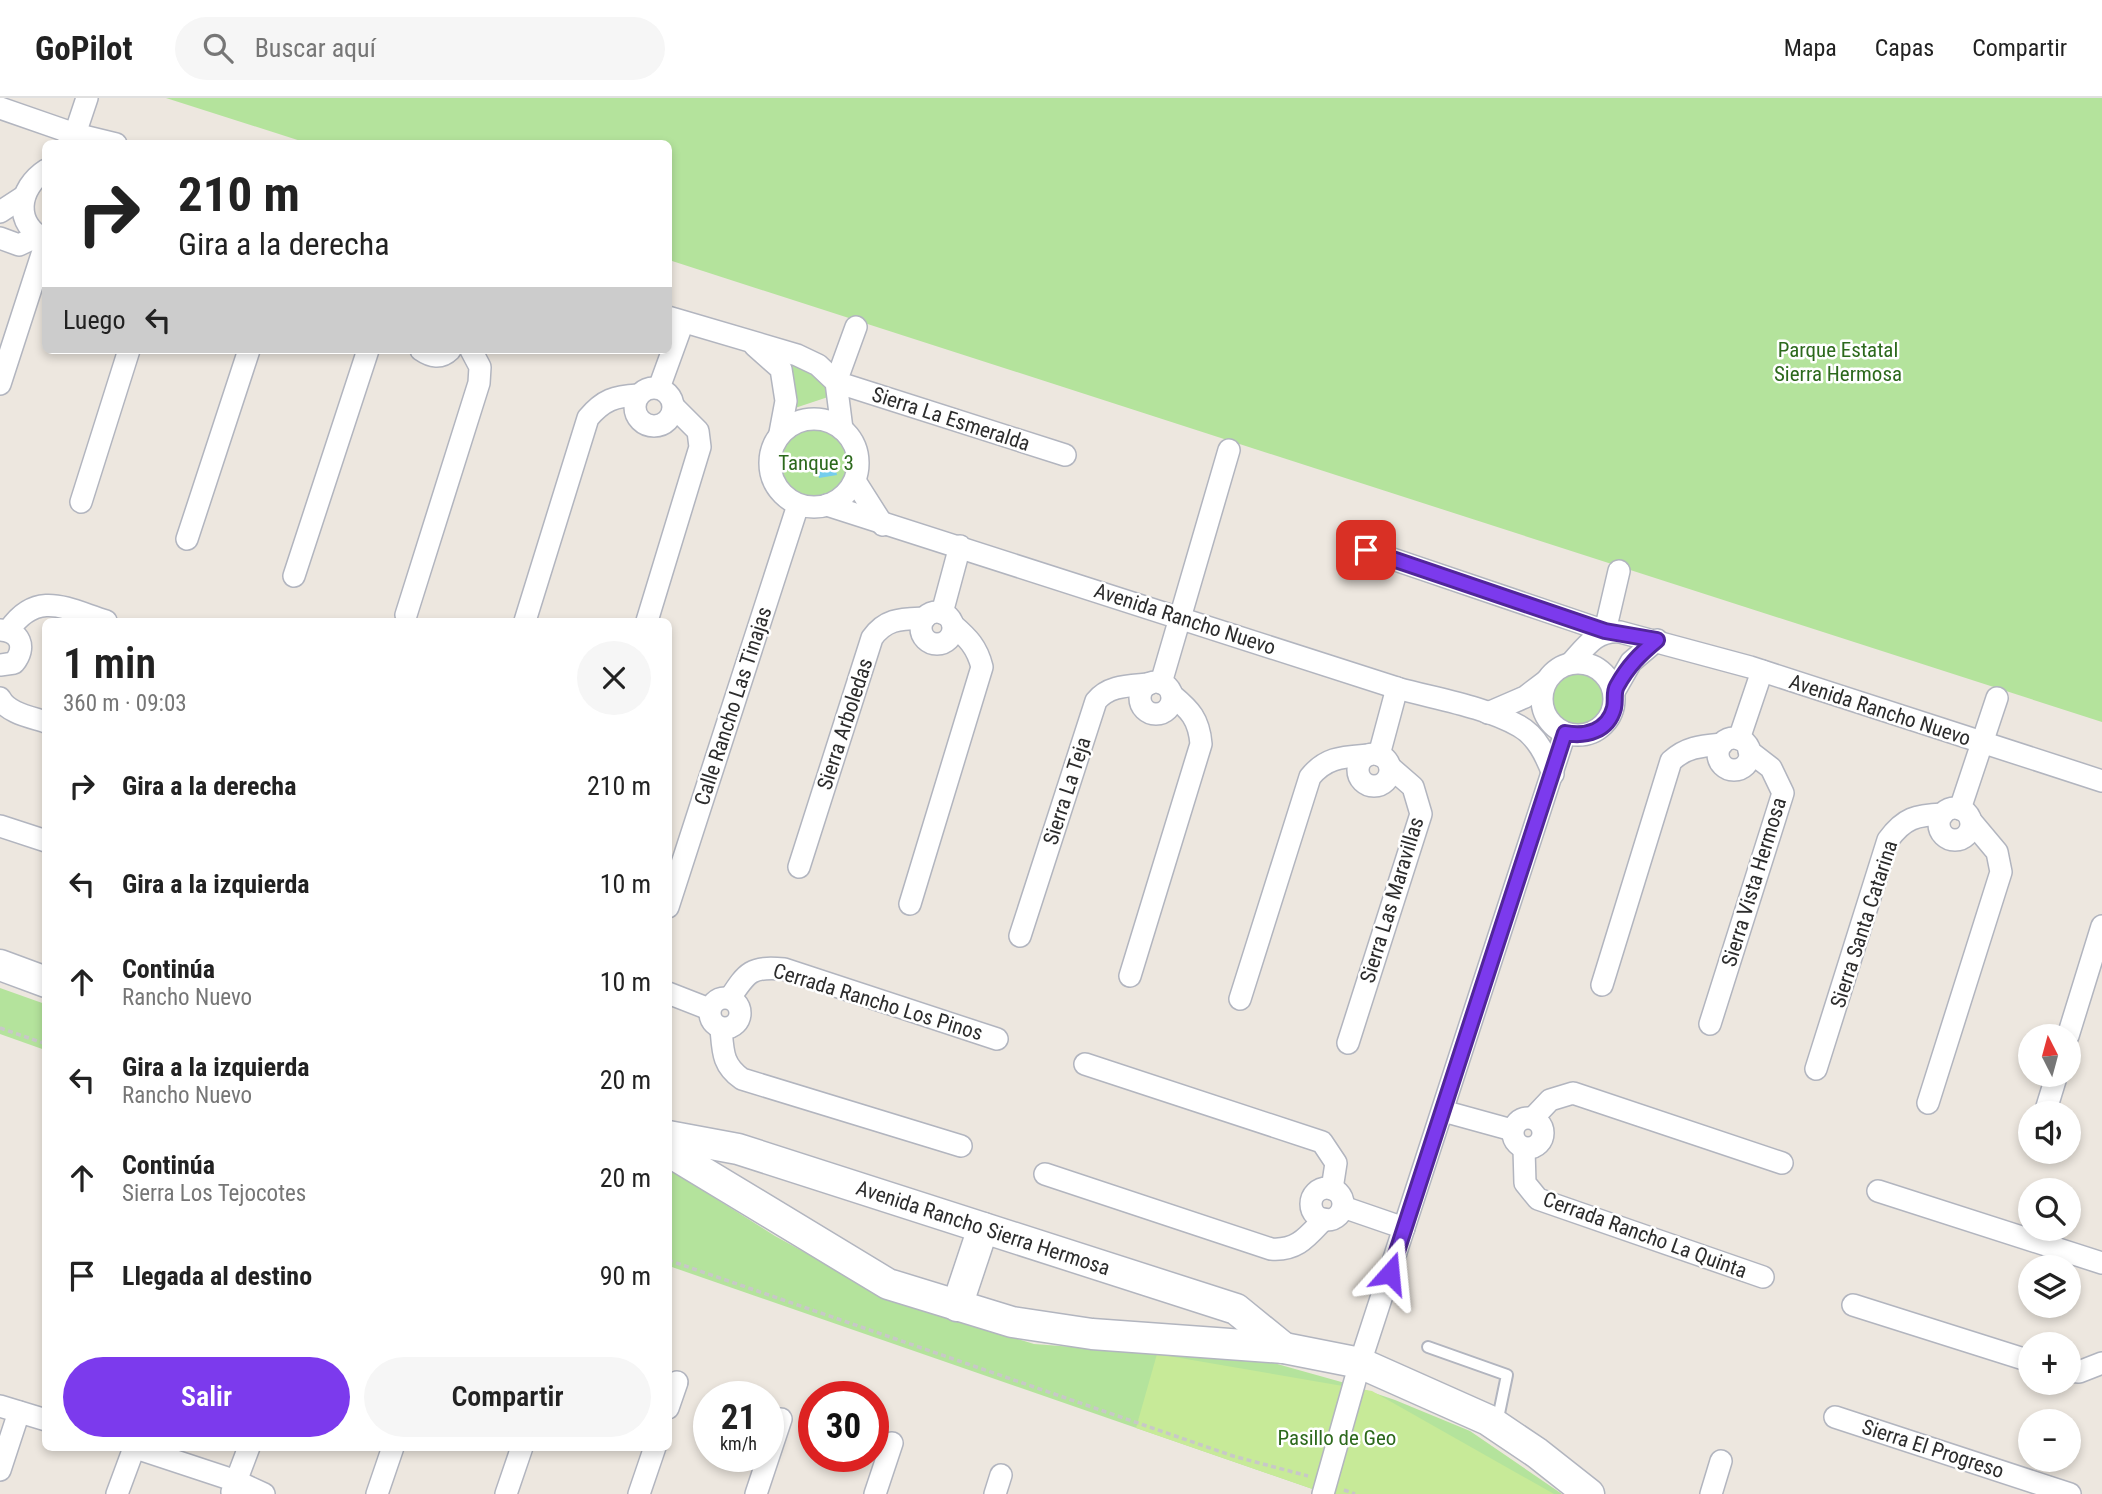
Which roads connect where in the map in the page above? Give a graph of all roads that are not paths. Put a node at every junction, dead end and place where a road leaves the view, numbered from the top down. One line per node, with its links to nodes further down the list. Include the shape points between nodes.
1 (87, 98): 3 (street)
2 (0, 108): 3 (street)
3 (71, 139)
4 (42, 172): 5 (street, via 30,181)
5 (23, 197): 6 (street); 7 (street, via 25,219)
6 (0, 212)
7 (42, 238)
8 (0, 239): 9 (street, via 19,245)
9 (42, 239)
10 (42, 242): 20 (street)
11 (676, 320): 13 (street)
12 (856, 327): 19 (street)
13 (754, 344): 19 (street, via 797,355); 25 (street, via 781,369 786,401)
14 (128, 354): 29 (street)
15 (247, 354): 33 (street)
16 (367, 354): 37 (street)
17 (473, 354): 38 (street, via 480,367 479,383)
18 (668, 354): 21 (street)
19 (836, 382): 24 (street); 27 (street, Sierra La Esmeralda)
20 (0, 384)
21 (659, 388): 22 (street, via 648,388); 23 (street, via 670,396)
22 (638, 396): 23 (street, via 634,405 643,423 663,425); 41 (street, via 619,396 601,403 588,418)
23 (674, 407): 42 (street, via 698,431 700,447)
24 (842, 429): 25 (street, via 810,418); 28 (street, via 854,444 859,463)
25 (780, 433): 30 (street, via 770,457 773,482 783,496)
26 (1229, 450): 39 (street)
27 (1065, 455)
28 (855, 481): 31 (street, via 843,496); 32 (street)
29 (82, 502)
30 (798, 505): 31 (street); 68 (street, Calle Rancho Las Tinajas)
31 (827, 505): 32 (street, Avenida Rancho Nuevo)
32 (883, 525): 34 (street, Avenida Rancho Nuevo)
33 (187, 539)
34 (960, 546): 39 (street, Avenida Rancho Nuevo); 43 (street)
35 (1366, 550): 45 (street, Avenida Rancho Nuevo)
36 (1619, 571): 45 (street)
37 (294, 576)
38 (406, 615)
39 (1179, 617): 51 (street); 52 (street, Avenida Rancho Nuevo)
40 (96, 618): 44 (street, via 51,604 21,613)
41 (526, 618)
42 (648, 618)
43 (940, 619): 69 (street, Sierra Arboledas, via 896,619 880,626 873,638); 71 (street, via 971,640 982,667)
44 (5, 630): 48 (street, via 18,636 22,645 14,663)
45 (1605, 631): 46 (street, Avenida Rancho Nuevo); 47 (street)
46 (1657, 640): 49 (street, Avenida Rancho Nuevo); 53 (street, via 1631,662)
47 (1572, 662): 50 (street); 53 (street, via 1599,668)
48 (0, 665)
49 (1762, 671): 60 (street, Avenida Rancho Nuevo); 61 (street)
50 (1546, 681): 56 (street, via 1525,697); 59 (street, via 1541,696 1544,711)
51 (1161, 688): 73 (street, Sierra La Teja, via 1121,686 1103,692 1096,701); 75 (street, via 1194,713 1201,744)
52 (1397, 688): 56 (street, Avenida Rancho Nuevo); 62 (street)
53 (1615, 691): 59 (street, via 1611,716 1603,726 1578,735)
54 (0, 698): 57 (street, via 19,714)
55 (1997, 698): 60 (street)
56 (1488, 713): 58 (street, Avenida Rancho Nuevo)
57 (42, 721)
58 (1520, 727): 59 (street); 63 (street, via 1545,754)
59 (1558, 728): 63 (street)
60 (1981, 743): 64 (street, Avenida Rancho Nuevo); 65 (street)
61 (1736, 745): 77 (street, via 1695,746 1671,761); 82 (street, Sierra Vista Hermosa, via 1771,768 1783,793)
62 (1379, 759): 80 (street, via 1338,757 1320,764 1310,777); 86 (street, Sierra Las Maravillas, via 1413,787 1421,814)
63 (1553, 774): 90 (street)
64 (2102, 781)
65 (1958, 815): 88 (street, Sierra Santa Catarina, via 1915,816 1900,823 1888,840); 89 (street, via 1997,852 2001,872)
66 (0, 826): 67 (street)
67 (42, 840)
68 (675, 864): 70 (street, Calle Rancho Las Tinajas)
69 (799, 867)
70 (672, 882)
71 (910, 904)
72 (2102, 926): 83 (street)
73 (1020, 936)
74 (0, 965): 76 (street)
75 (1130, 976)
76 (42, 981)
77 (1602, 985)
78 (672, 995): 81 (street)
79 (730, 998): 81 (street, via 721,998); 84 (street, via 741,1013 731,1028); 85 (street, Cerrada Rancho Los Pinos, via 746,974 761,967 783,969)
80 (1240, 999)
81 (709, 1009): 84 (street, via 714,1024)
82 (1710, 1024)
83 (2072, 1024)
84 (721, 1028): 94 (street, via 723,1057 742,1079)
85 (998, 1039)
86 (1348, 1043)
87 (1085, 1064): 100 (street, via 1322,1142 1336,1163)
88 (1816, 1069)
89 (1928, 1103)
90 (1443, 1111): 92 (street); 102 (street)
91 (1533, 1118): 92 (street, via 1524,1118); 95 (street, via 1544,1133 1541,1142); 97 (street, via 1550,1100 1573,1093)
92 (1512, 1130): 95 (street, via 1517,1145)
93 (672, 1137): 101 (street, Avenida Rancho Sierra Hermosa, via 738,1149)
94 (961, 1146)
95 (1524, 1149): 104 (street, Cerrada Rancho La Quinta, via 1525,1183 1538,1199)
96 (672, 1153): 106 (street, Avenida Rancho Sierra Hermosa, via 888,1284)
97 (1782, 1163)
98 (1045, 1174): 100 (street, via 1271,1249 1286,1250 1301,1243 1324,1219 1313,1211 1312,1200 1321,1189)
99 (1878, 1191): 103 (street)
100 (1338, 1198): 102 (street)
101 (983, 1228): 106 (street); 108 (street, Avenida Rancho Sierra Hermosa, via 1236,1310)
102 (1404, 1228): 110 (street)
103 (2102, 1263)
104 (1763, 1277)
105 (1853, 1305): 109 (street)
106 (957, 1306): 108 (street, Avenida Rancho Sierra Hermosa, via 1012,1322 1092,1334)
107 (1428, 1347): 118 (lane, via 1507,1376)
108 (1284, 1348): 110 (street, Avenida Rancho Sierra Hermosa)
109 (2018, 1357)
110 (1360, 1363): 118 (street, Avenida Rancho Sierra Hermosa); 130 (street)
111 (2102, 1363): 112 (street)
112 (2081, 1371)
113 (677, 1382): 114 (street)
114 (672, 1396)
115 (9, 1409): 117 (street); 127 (street)
116 (1835, 1417): 140 (street, Sierra El Progreso)
117 (42, 1419)
118 (1497, 1426): 138 (street, Avenida Rancho Sierra Hermosa)
119 (892, 1443): 137 (street)
120 (132, 1451): 131 (street)
121 (143, 1451): 129 (street)
122 (248, 1451): 129 (street)
123 (392, 1451): 133 (street)
124 (521, 1451): 134 (street)
125 (654, 1451): 135 (street)
126 (1721, 1461): 139 (street)
127 (0, 1470)
128 (763, 1472): 136 (street)
129 (234, 1488): 132 (street)
130 (1325, 1489)
131 (117, 1494)
132 (264, 1494)
133 (377, 1494)
134 (506, 1494)
135 (639, 1494)
136 (756, 1494)
137 (875, 1494)
138 (1589, 1494)
139 (1711, 1494)
140 (2070, 1494)

